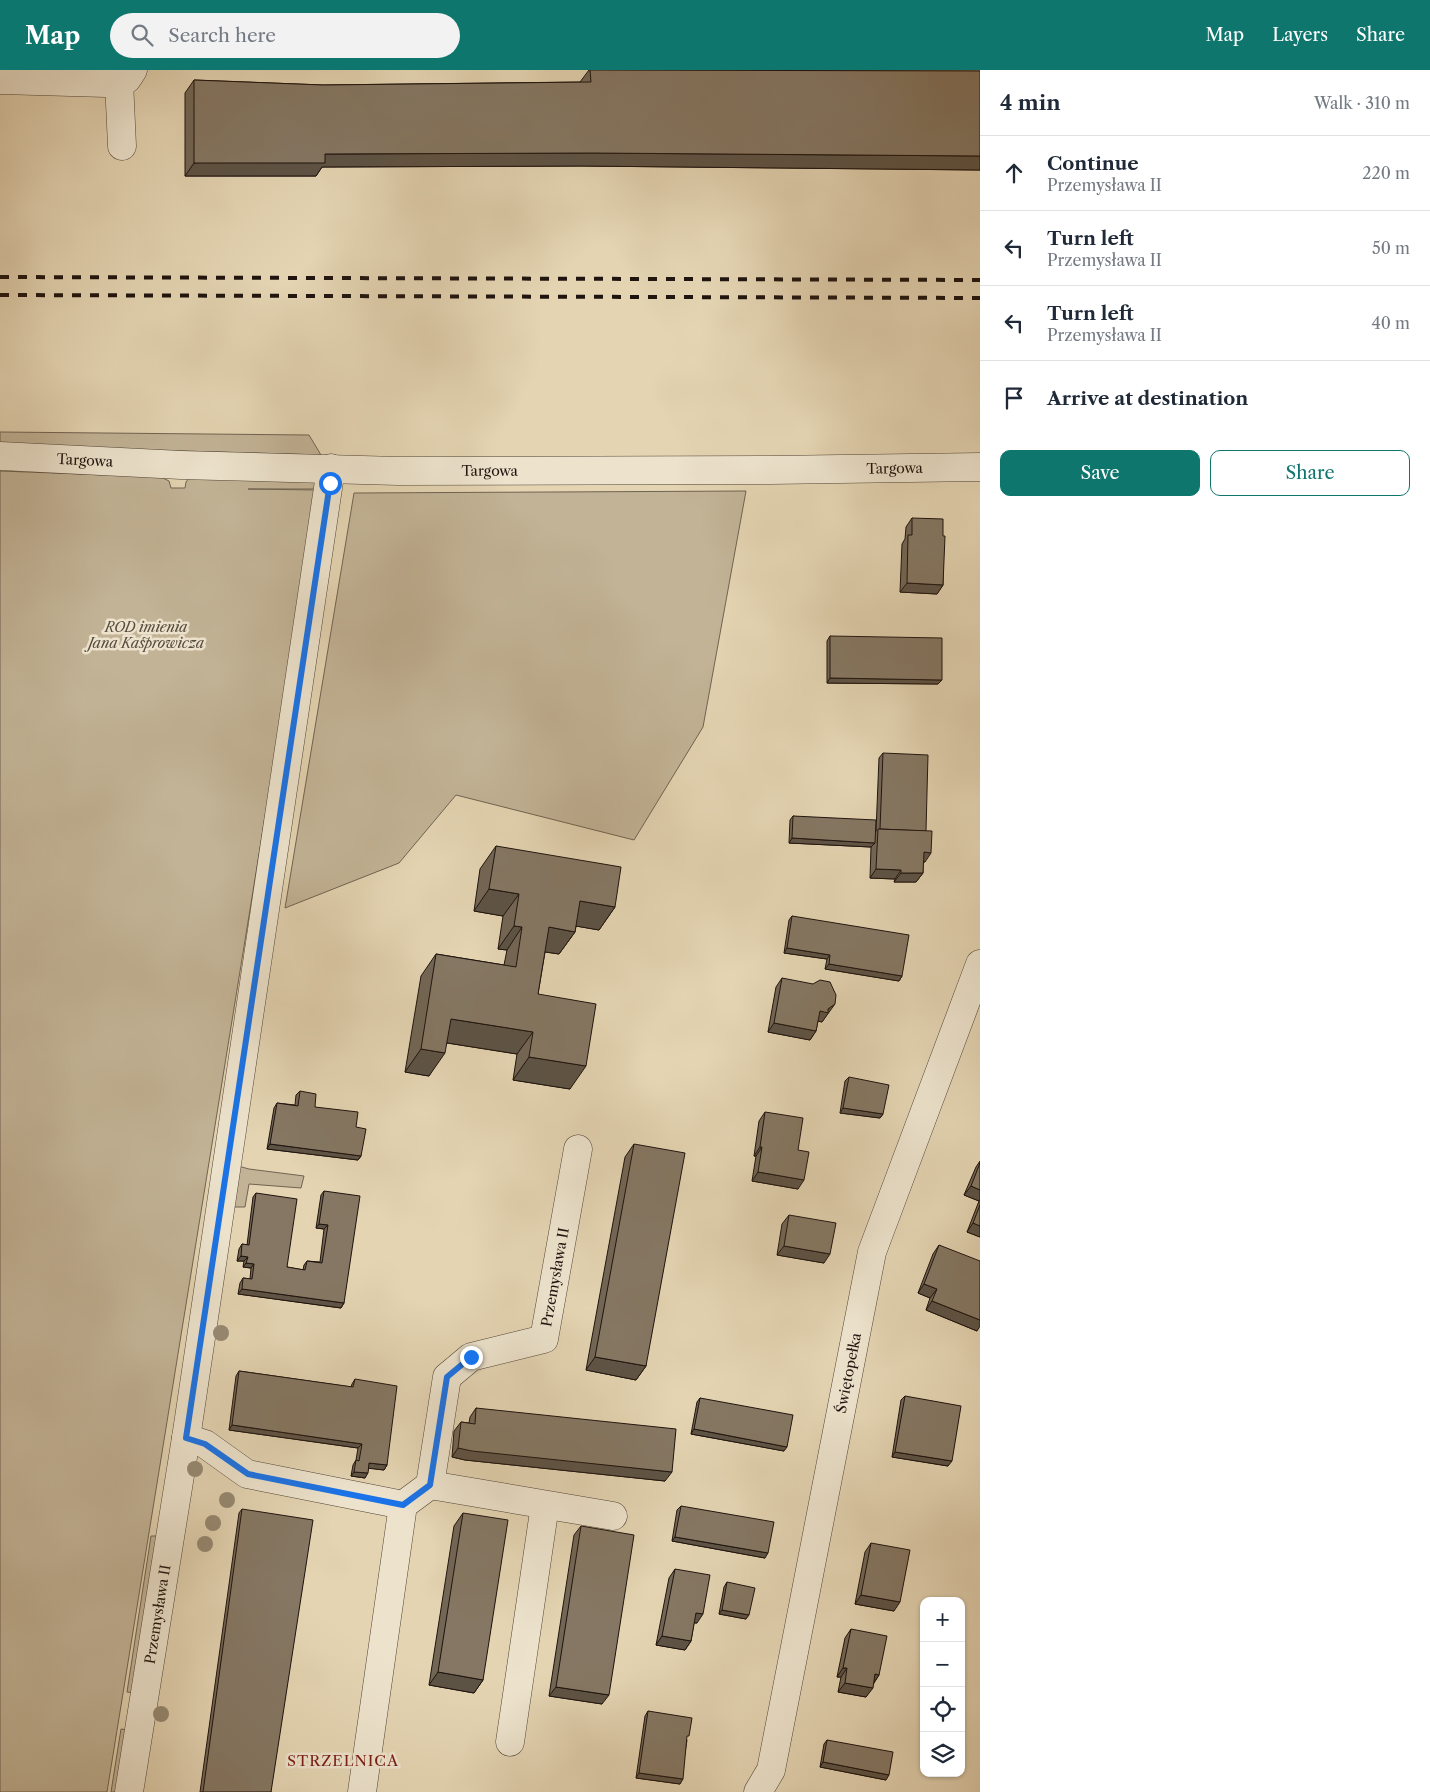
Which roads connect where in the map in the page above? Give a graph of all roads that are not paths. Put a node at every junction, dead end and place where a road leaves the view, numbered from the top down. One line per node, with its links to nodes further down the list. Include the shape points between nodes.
1 (126, 75): 2 (street, via 106,83); 3 (street)
2 (0, 80)
3 (122, 146)
4 (0, 456): 6 (street, Targowa)
5 (980, 466): 6 (street, Targowa, via 761,470)
6 (332, 468): 9 (street, Przemysława II)
7 (980, 964): 17 (street, Świętopełka, via 872,1252 770,1770)
8 (578, 1148): 10 (street, Przemysława II, via 544,1339 471,1357 447,1377)
9 (186, 1438): 12 (street, via 205,1444 248,1474); 15 (street, Przemysława II)
10 (430, 1485): 11 (street); 12 (street)
11 (545, 1504): 13 (street); 14 (street)
12 (403, 1505): 16 (street)
13 (613, 1516)
14 (510, 1742)
15 (129, 1792)
16 (362, 1792)
17 (758, 1792)

